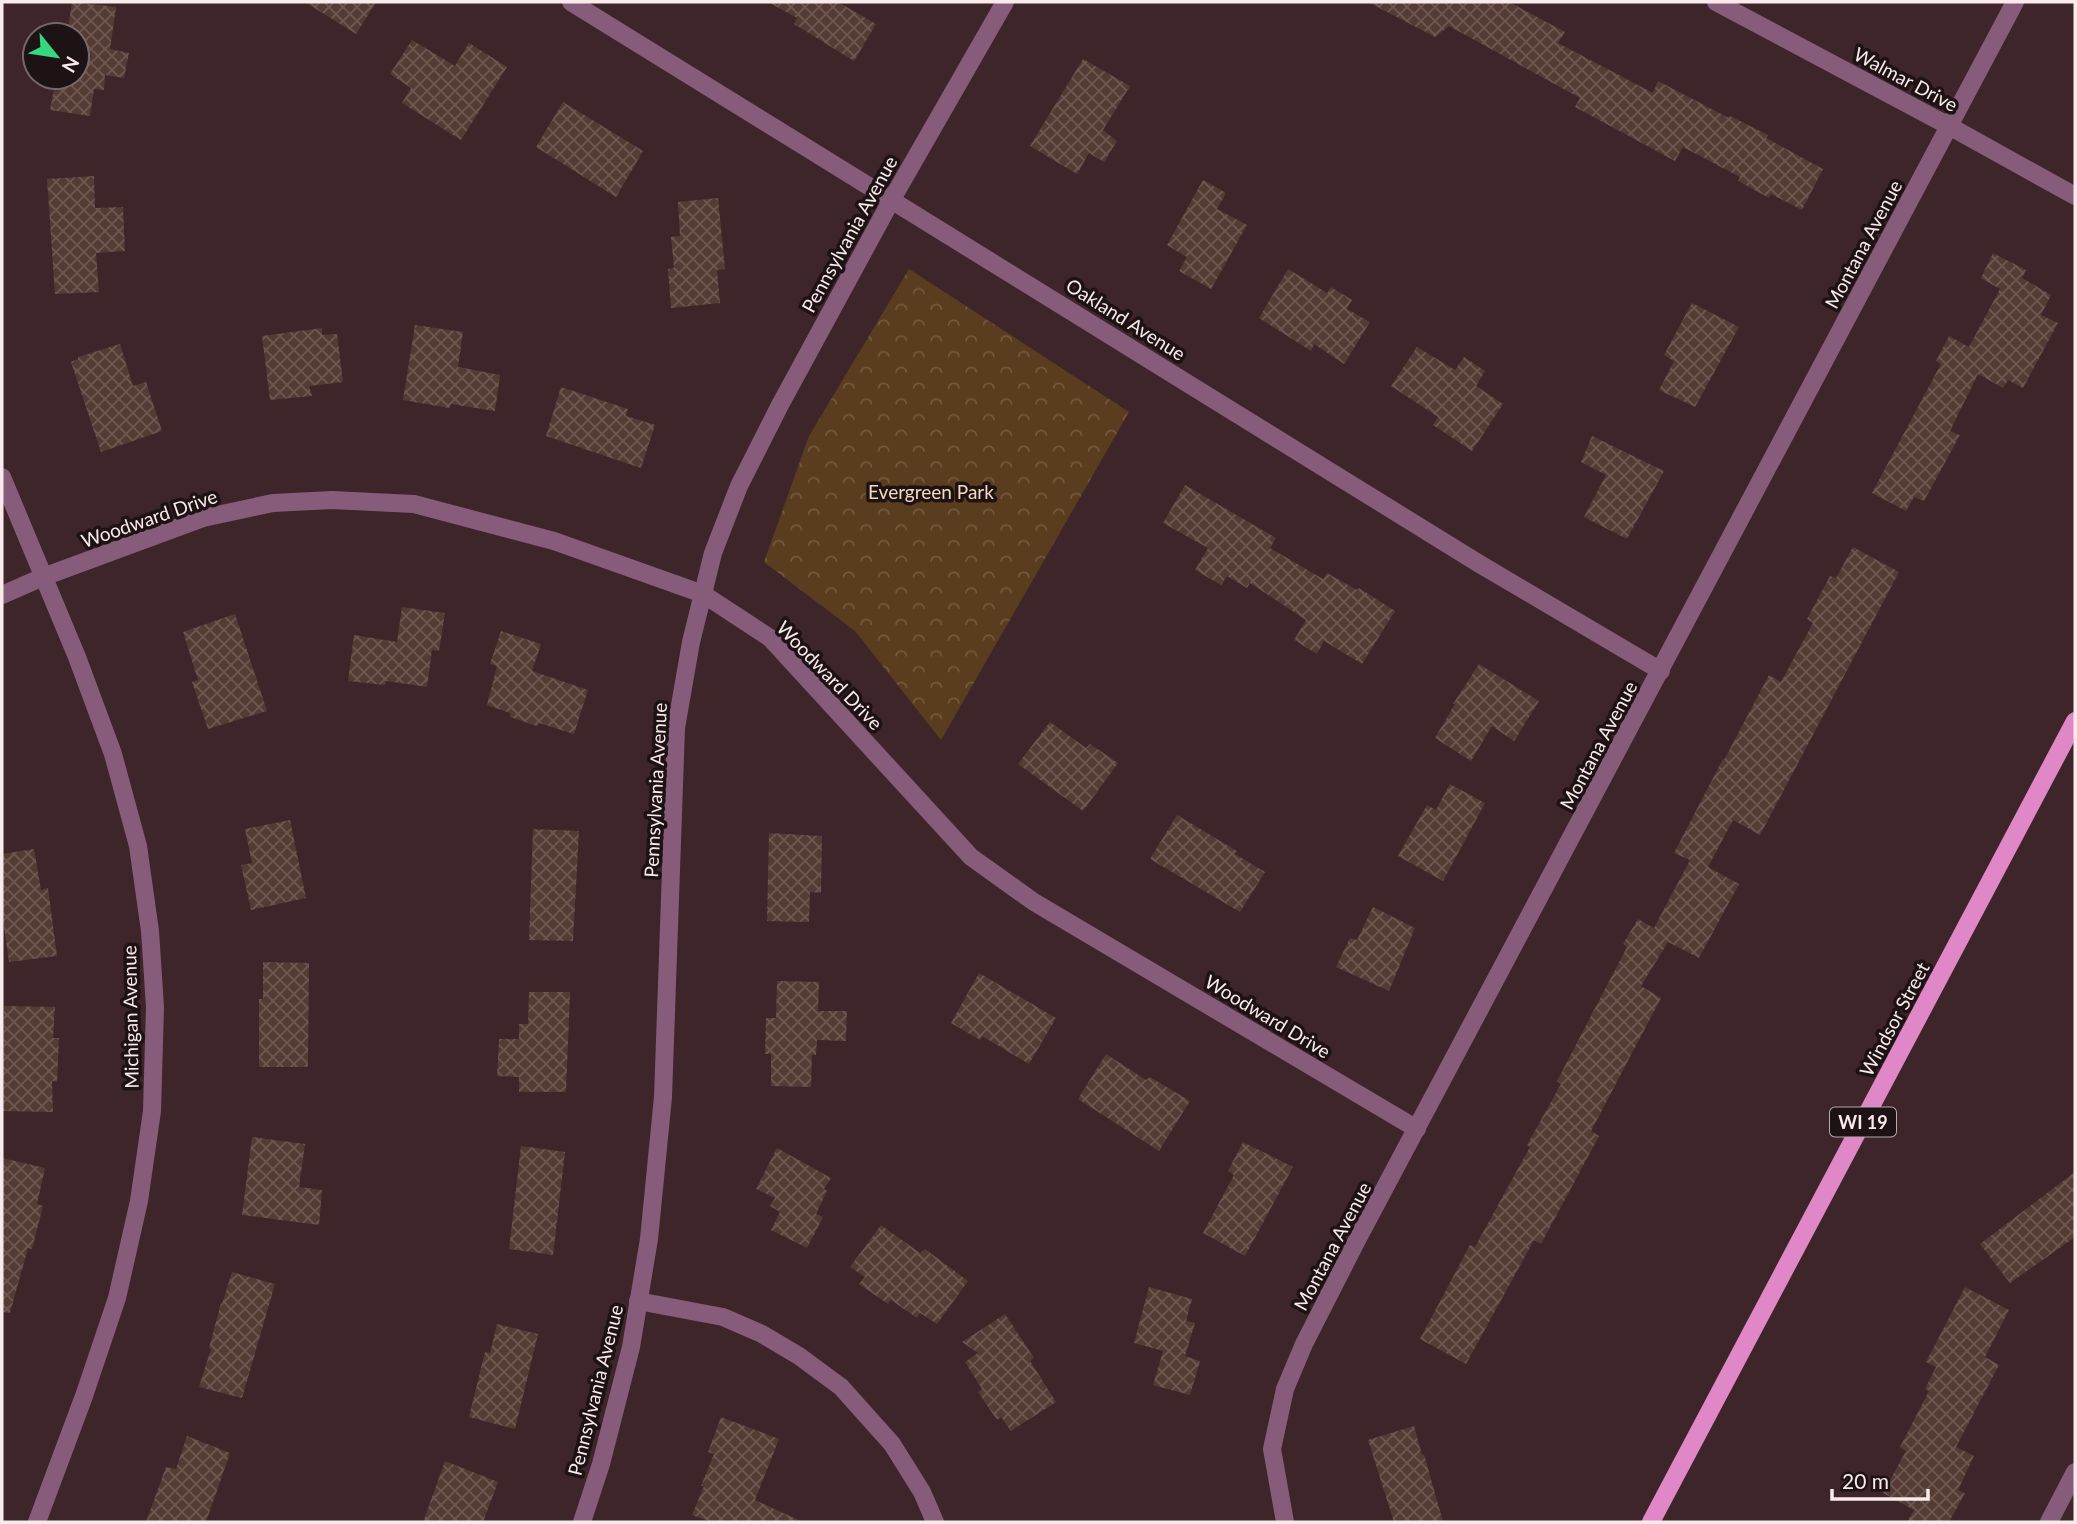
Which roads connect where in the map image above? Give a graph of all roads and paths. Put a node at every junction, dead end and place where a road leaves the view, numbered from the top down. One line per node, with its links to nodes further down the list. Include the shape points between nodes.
1 (571, 2): 7 (street, Oakland Avenue)
2 (1005, 2): 7 (street, Pennsylvania Avenue)
3 (1716, 2): 5 (street, Walmar Drive)
4 (2015, 2): 5 (street, Montana Avenue)
5 (1949, 126): 6 (street, Walmar Drive); 12 (street, Montana Avenue)
6 (2075, 196)
7 (892, 199): 10 (street, Pennsylvania Avenue, via 738,486); 12 (street, Oakland Avenue, via 1478,563)
8 (2, 477): 9 (street, Michigan Avenue)
9 (43, 577): 10 (street, Woodward Drive, via 203,518 273,503 332,500 414,504 554,541); 11 (street, Woodward Drive); 17 (street, Michigan Avenue, via 113,754 138,846 155,1007 152,1111 120,1286)
10 (703, 594): 14 (street, Woodward Drive, via 770,638 971,857 1034,902); 15 (street, Pennsylvania Avenue, via 676,728 663,1097)
11 (2, 595)
12 (1661, 671): 14 (street, Montana Avenue)
13 (2075, 721): 21 (main road, Windsor Street / WI 19)
14 (1417, 1129): 20 (street, Montana Avenue, via 1285,1389 1272,1449)
15 (638, 1301): 18 (street, Pennsylvania Avenue, via 631,1347); 19 (street, via 723,1317 762,1334 841,1387 891,1444 922,1492)
16 (2075, 1472): 22 (street)
17 (37, 1522)
18 (582, 1522)
19 (934, 1522)
20 (1286, 1522)
21 (1651, 1522)
22 (2049, 1522)

